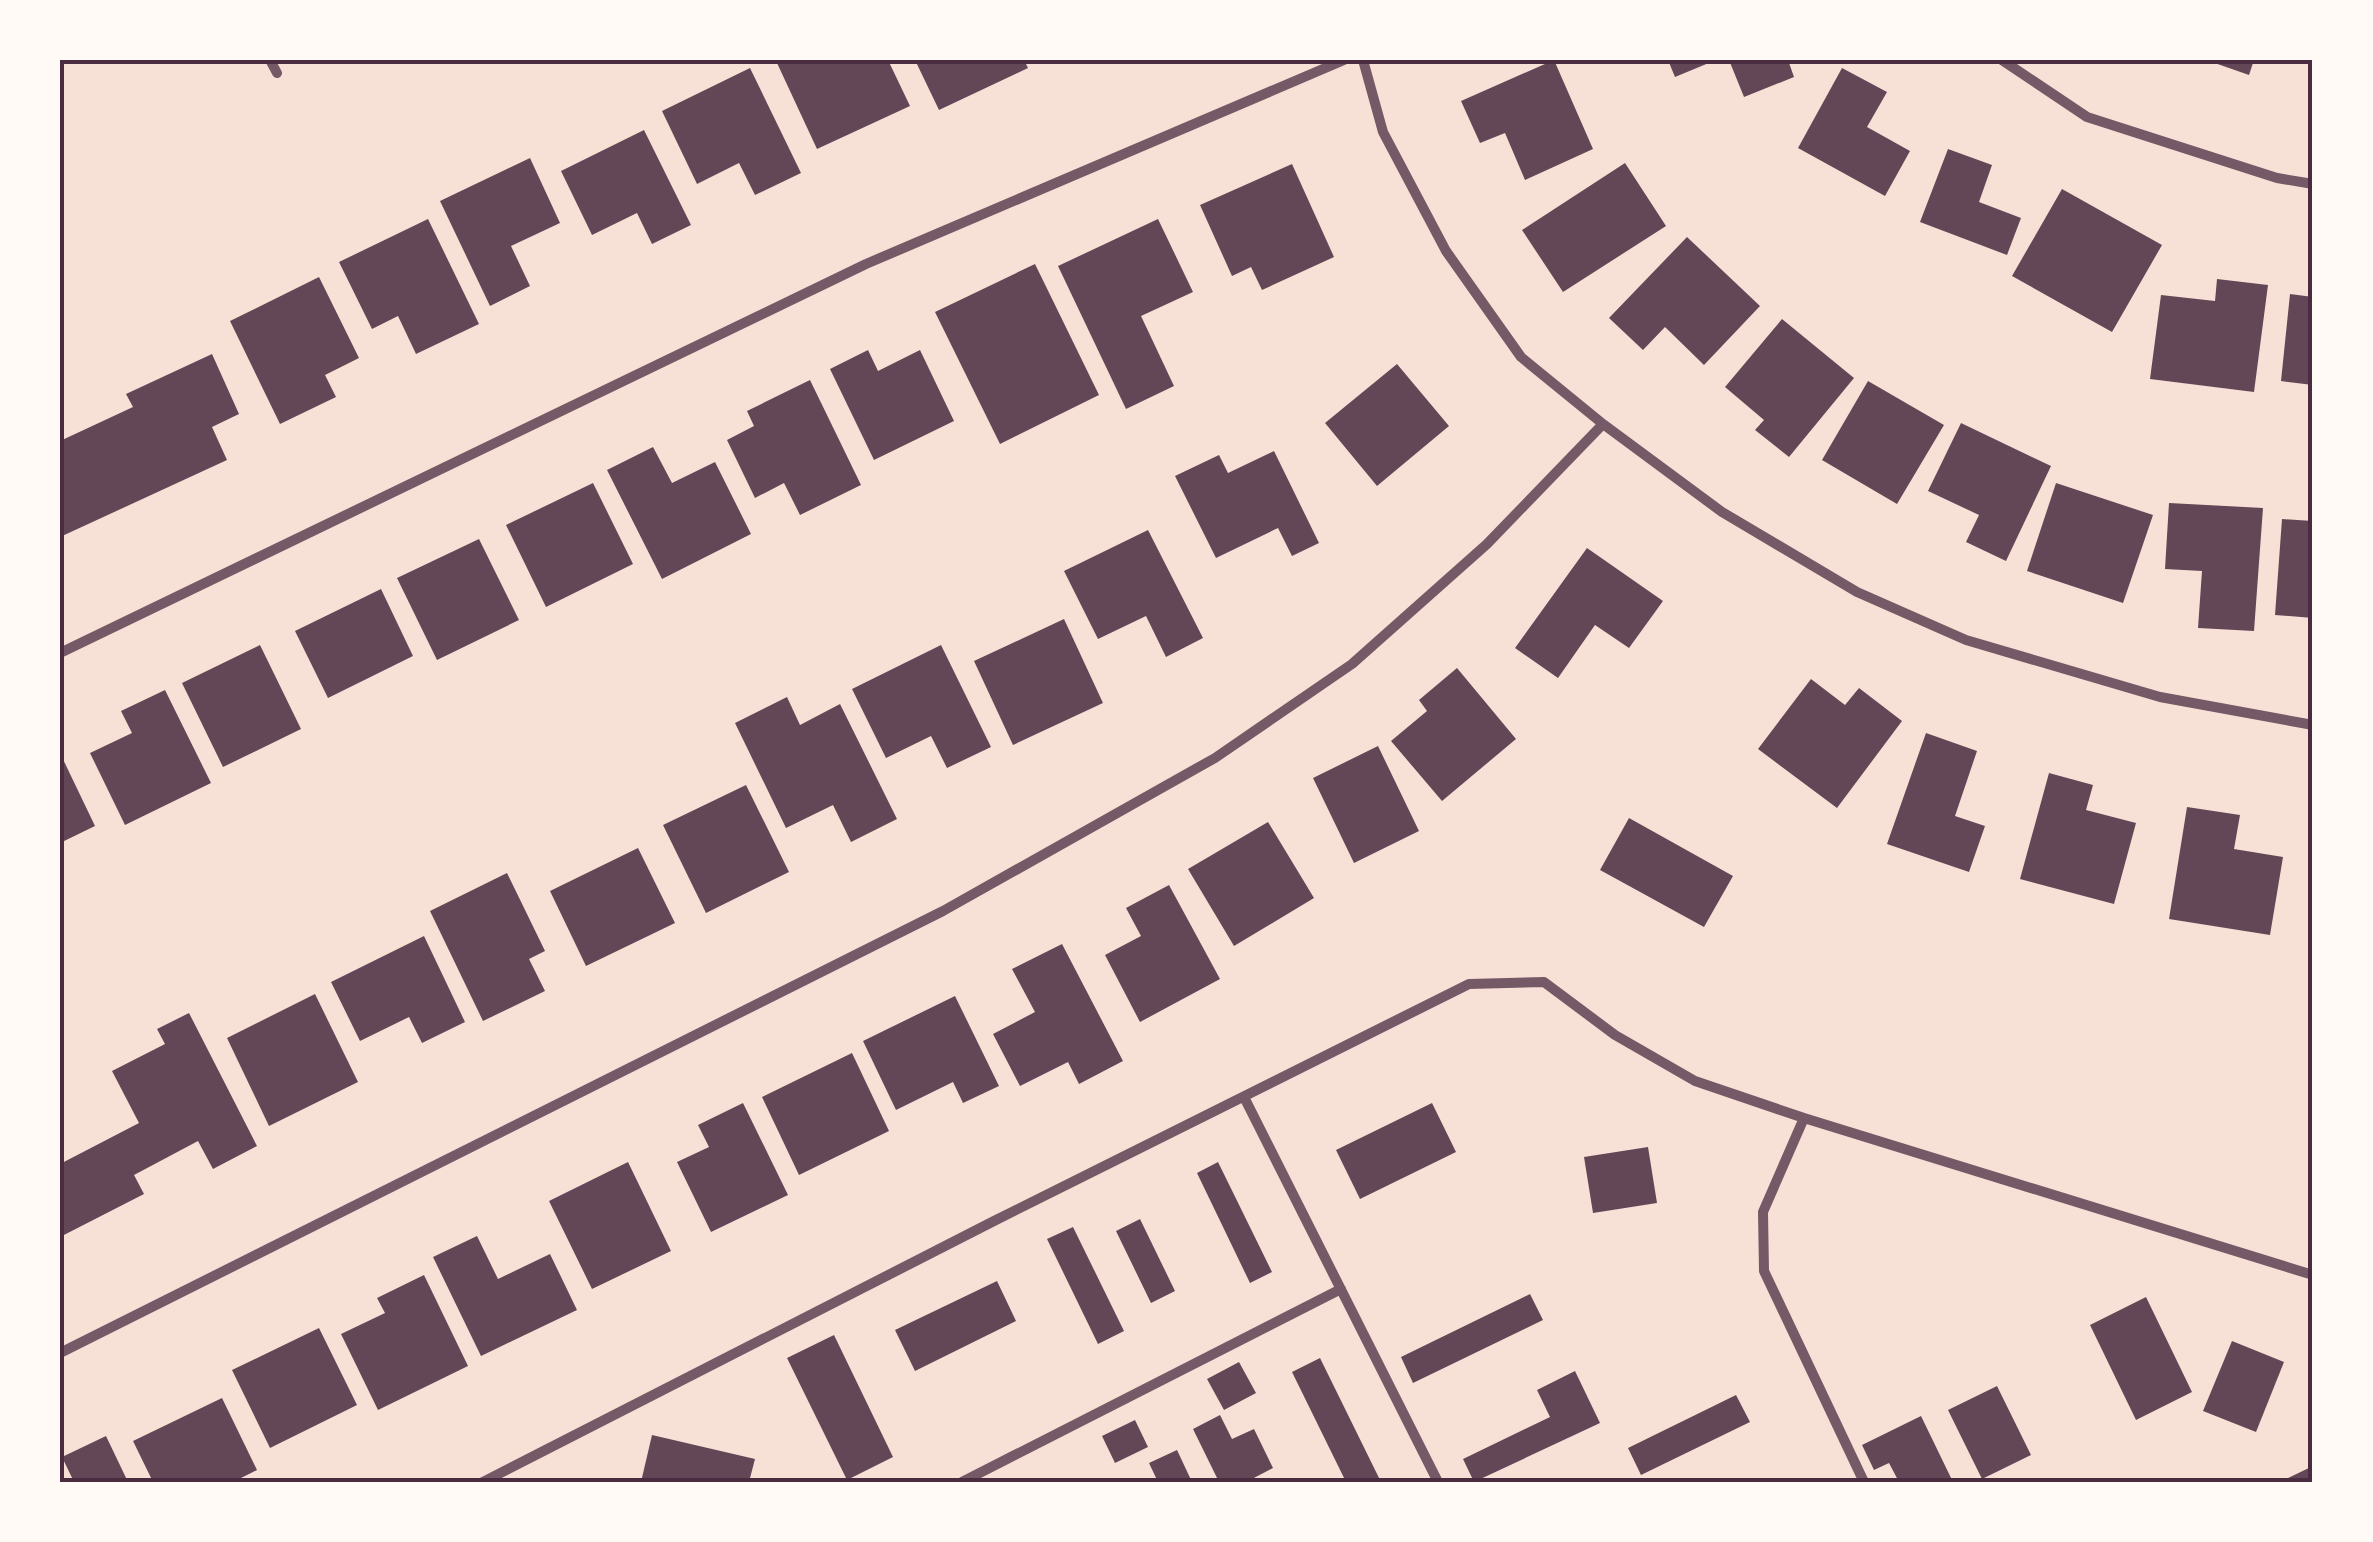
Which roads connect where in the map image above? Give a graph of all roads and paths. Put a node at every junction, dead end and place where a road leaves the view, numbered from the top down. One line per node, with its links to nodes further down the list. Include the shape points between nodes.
1 (270, 60): 5 (street)
2 (1344, 60): 8 (street, via 866,264)
3 (1363, 60): 7 (street, via 1382,132 1446,252 1521,358)
4 (2002, 60): 6 (street, via 2087,117)
5 (276, 73)
6 (2313, 184)
7 (1603, 424): 9 (street, via 1722,512 1789,552 1857,592 1966,640 2160,696); 14 (street, via 1486,544 1352,664 1214,758 944,912)
8 (60, 653)
9 (2313, 725)
10 (1245, 1098): 11 (street, via 1469,984 1544,982 1614,1034 1695,1081); 13 (street); 15 (street)
11 (1804, 1118): 12 (street); 18 (street, via 1764,1212 1764,1270)
12 (2313, 1275)
13 (1341, 1290): 16 (street); 17 (street)
14 (60, 1353)
15 (483, 1482)
16 (962, 1482)
17 (1438, 1482)
18 (1864, 1482)

